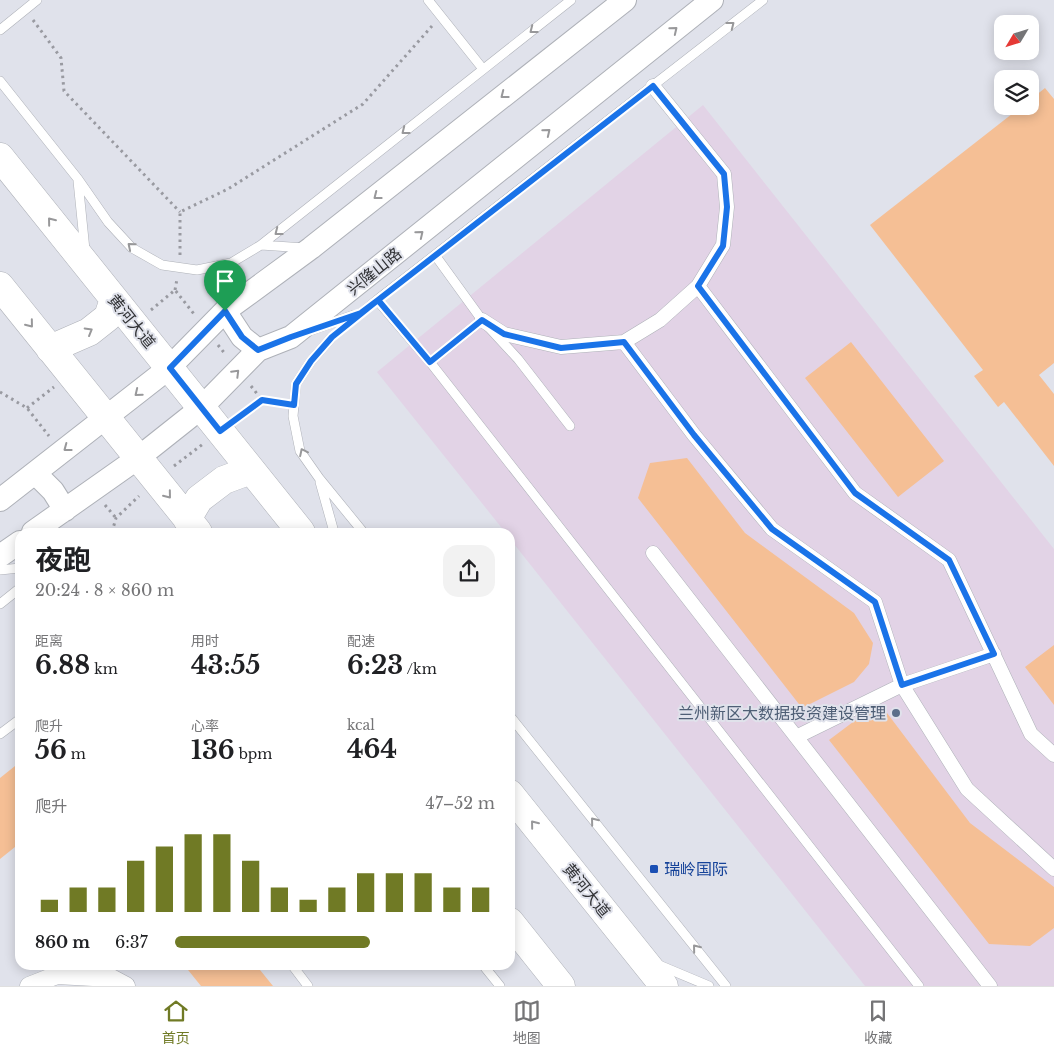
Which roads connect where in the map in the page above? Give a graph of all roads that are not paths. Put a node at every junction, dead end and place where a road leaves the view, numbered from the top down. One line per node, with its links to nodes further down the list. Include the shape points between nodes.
1 (37, 0): 7 (lane)
2 (428, 0): 8 (lane)
3 (571, 0): 8 (lane, one-way to 8)
4 (625, 0): 14 (street, one-way to 14)
5 (712, 0): 24 (street, 兴隆山路, one-way to 5)
6 (763, 0): 10 (lane, one-way to 6)
7 (0, 30)
8 (483, 70): 13 (lane, one-way to 13)
9 (0, 82): 12 (lane)
10 (653, 86): 15 (lane); 18 (street, via 724,174 727,207 723,246)
11 (0, 158): 16 (main road, 黄河大道, one-way to 11)
12 (78, 179): 13 (lane, one-way to 12, via 231,263 197,270 162,264 132,248 108,222); 16 (lane)
13 (261, 246): 14 (lane)
14 (311, 248): 21 (street)
15 (435, 255): 20 (lane); 23 (lane)
16 (86, 265): 19 (main road, 黄河大道)
17 (0, 286): 26 (main road, one-way to 26)
18 (698, 286): 25 (street, via 660,320); 51 (street, via 855,493 949,560)
19 (114, 299): 26 (main road, one-way to 19, via 89,332 108,317); 29 (main road, 黄河大道)
20 (378, 300): 22 (lane); 28 (lane)
21 (225, 311): 27 (street, via 242,337); 29 (street)
22 (361, 313): 24 (lane); 36 (lane, one-way to 22, via 300,451 293,416 296,384 332,337)
23 (482, 320): 25 (street, via 504,334 561,348); 28 (lane); 32 (lane)
24 (291, 337): 27 (street, 兴隆山路)
25 (624, 342): 52 (street, via 694,435 772,529 875,602)
26 (50, 348): 31 (main road)
27 (258, 350): 30 (street, 兴隆山路, one-way to 27)
28 (430, 362): 72 (lane)
29 (170, 368): 30 (main road, 黄河大道); 31 (street, one-way to 31)
30 (202, 408): 33 (street, 兴隆山路); 34 (main road, 黄河大道)
31 (106, 418): 33 (main road); 35 (street, one-way to 35)
32 (570, 426)
33 (138, 458): 38 (street, 兴隆山路); 39 (main road, one-way to 39)
34 (251, 470): 39 (main road, via 224,480 199,499); 41 (main road, 黄河大道)
35 (35, 473): 37 (street); 38 (street, via 53,490)
36 (319, 478): 42 (lane); 43 (lane)
37 (0, 500)
38 (65, 510): 40 (street, 兴隆山路)
39 (193, 526)
40 (39, 528)
41 (298, 528)
42 (333, 528)
43 (360, 528)
44 (15, 546): 46 (street)
45 (653, 553): 56 (street)
46 (0, 556)
47 (15, 568): 48 (lane)
48 (0, 570)
49 (15, 592): 50 (lane)
50 (0, 604)
51 (994, 654): 52 (street); 57 (street, via 1031,734)
52 (902, 685): 56 (street); 59 (street, via 967,790)
53 (15, 722): 55 (lane)
54 (515, 722): 71 (lane, one-way to 54)
55 (0, 734)
56 (796, 737): 73 (street)
57 (1054, 755)
58 (515, 800): 61 (main road, 黄河大道, one-way to 58)
59 (1054, 869)
60 (515, 931): 68 (main road, via 528,953)
61 (641, 958): 69 (main road, 黄河大道); 70 (lane)
62 (296, 970): 66 (lane)
63 (487, 970): 67 (lane)
64 (29, 986): 65 (street, via 57,975 111,978)
65 (126, 986)
66 (308, 986)
67 (500, 986)
68 (561, 986)
69 (664, 986)
70 (709, 986)
71 (726, 986)
72 (920, 986)
73 (990, 986)

